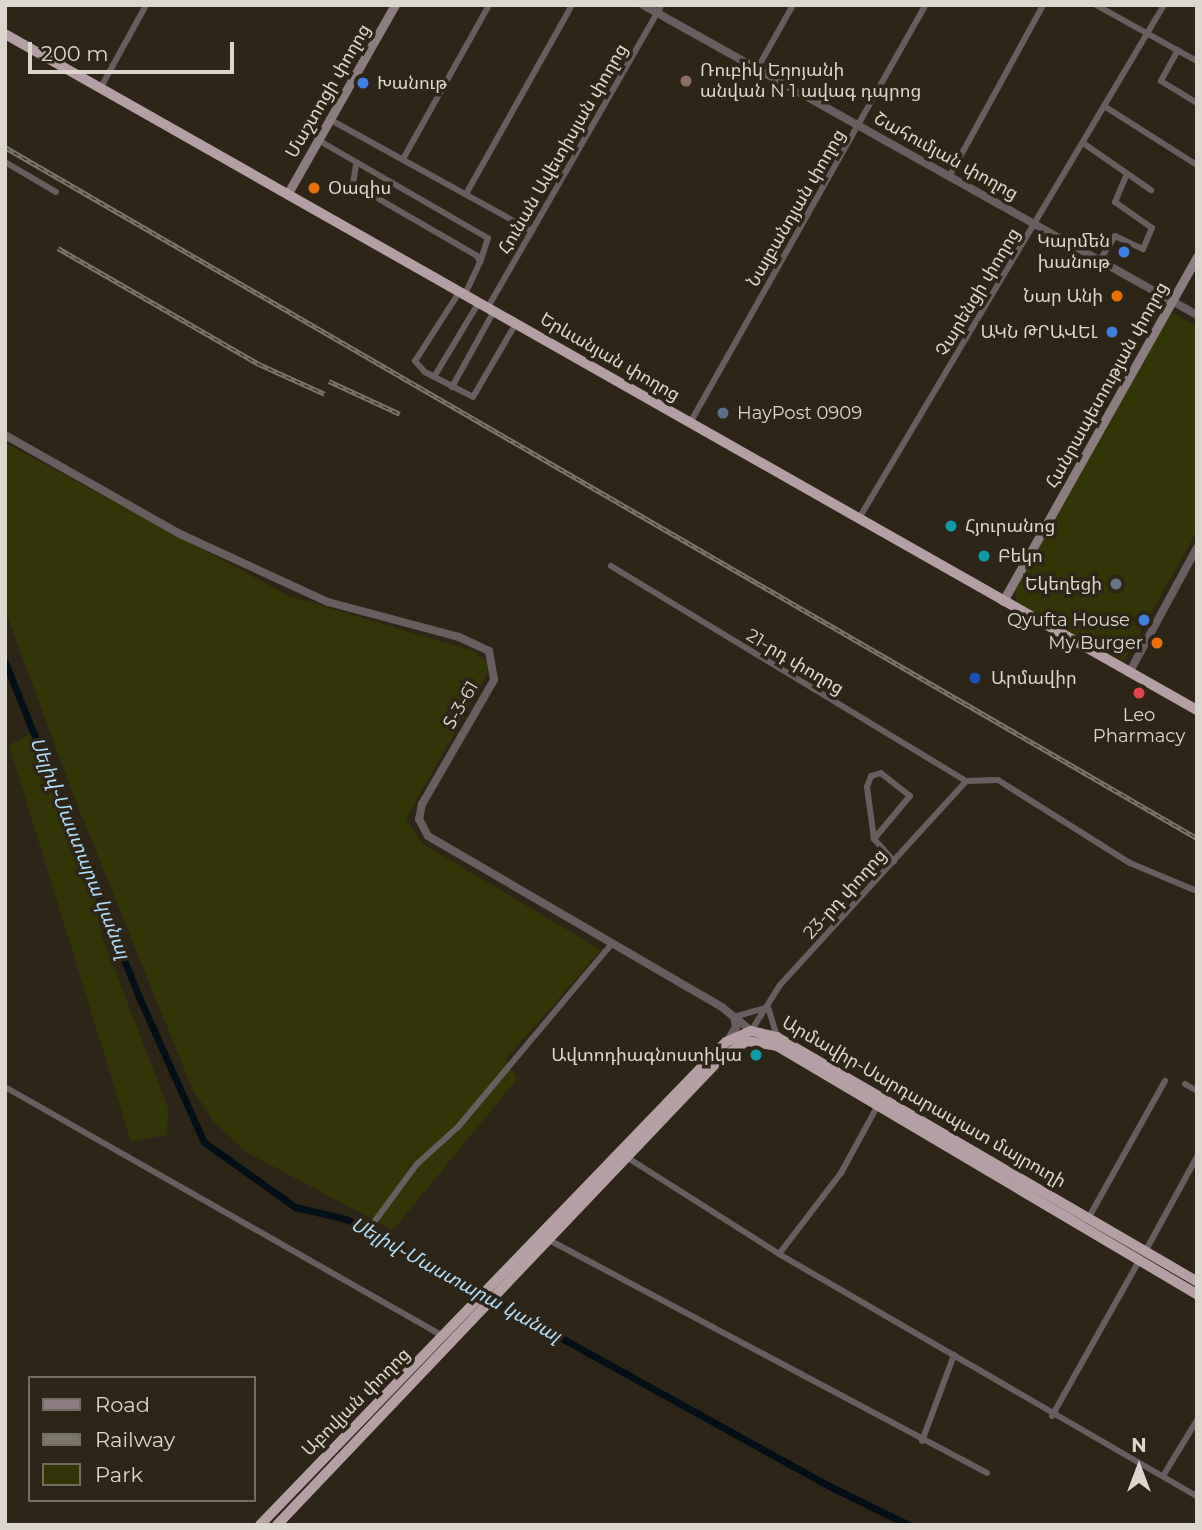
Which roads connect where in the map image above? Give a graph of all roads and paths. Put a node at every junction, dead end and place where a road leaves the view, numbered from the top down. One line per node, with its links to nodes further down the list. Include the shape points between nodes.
1 (146, 5): 17 (street)
2 (395, 5): 20 (main road, Մաշտոցի փողոց)
3 (489, 5): 24 (street)
4 (572, 5): 33 (street)
5 (643, 5): 11 (street, Շահումյան փողոց)
6 (793, 5): 16 (street)
7 (926, 5): 21 (street, Նալբանդյան փողոց)
8 (1043, 5): 29 (street)
9 (1096, 5): 12 (street)
10 (1164, 5): 12 (street, Չարենցի փողոց)
11 (659, 9): 16 (street, Շահումյան փողոց); 35 (street, Հունան Ավետիսյան փողոց)
12 (1147, 33): 14 (street); 19 (street, Չարենցի փողոց)
13 (5, 34): 17 (highway, Երևանյան փողոց)
14 (1178, 50): 15 (street); 18 (street, via 1161,81)
15 (1197, 61)
16 (757, 69): 21 (street, Շահումյան փողոց)
17 (101, 87): 32 (highway, Երևանյան փողոց)
18 (1197, 103)
19 (1104, 106): 23 (street, Չարենցի փողոց); 27 (street)
20 (329, 119): 22 (main road, Մաշտոցի փողոց); 24 (street)
21 (858, 126): 29 (street, Շահումյան փողոց); 46 (street, Նալբանդյան փողոց)
22 (318, 139): 26 (street); 32 (main road, Մաշտոցի փողոց)
23 (1083, 143): 28 (street); 34 (street, Չարենցի փողոց)
24 (403, 159): 33 (street)
25 (5, 162): 31 (street)
26 (356, 165): 38 (street, via 354,184 454,241); 38 (street, via 488,238)
27 (1197, 165)
28 (1127, 174): 30 (street); 37 (street, via 1115,202 1152,228 1143,249 1115,236)
29 (949, 177): 34 (street, Շահումյան փողոց)
30 (1151, 190)
31 (56, 192)
32 (288, 193): 39 (highway, Երևանյան փողոց)
33 (466, 194): 35 (street)
34 (1036, 223): 37 (street, Շահումյան փողոց); 48 (street, Չարենցի փողոց)
35 (532, 231): 41 (street, Հունան Ավետիսյան փողոց)
36 (1197, 257): 40 (main road, Հանրապետության փողոց)
37 (1100, 260): 40 (street, Շահումյան փողոց)
38 (480, 262): 39 (street)
39 (463, 293): 41 (highway, Երևանյան փողոց); 44 (street, via 415,360)
40 (1171, 302): 42 (street, Շահումյան փողոց); 51 (main road, Հանրապետության փողոց)
41 (487, 307): 43 (highway, Երևանյան փողոց); 44 (street); 45 (street)
42 (1197, 315)
43 (516, 323): 45 (street, via 473,397); 46 (highway, Երևանյան փողոց)
44 (434, 377): 45 (street)
45 (452, 387)
46 (690, 423): 48 (highway, Երևանյան փողոց)
47 (5, 435): 58 (street, Տ-3-61 / Տ-3-61, via 180,534 328,602 459,637 489,651 494,680 422,804 419,819 428,836)
48 (858, 520): 51 (highway, Երևանյան փողոց)
49 (1197, 548): 52 (street)
50 (611, 566): 54 (street, 21-րդ փողոց)
51 (1003, 601): 52 (highway, Երևանյան փողոց)
52 (1129, 673): 53 (highway, Երևանյան փողոց)
53 (1197, 710)
54 (965, 781): 56 (street, 23-րդ փողոց); 57 (street, via 998,780 1130,863)
55 (874, 839): 55 (street, via 867,787 871,776 881,773 910,796); 56 (street)
56 (894, 861): 59 (street, 23-րդ փողոց, via 780,985)
57 (1197, 891)
58 (613, 942): 60 (street, Տ-3-61 / Տ-3-61); 73 (street, via 458,1127 417,1164)
59 (768, 1007): 60 (street); 61 (street, 23-րդ փողոց); 62 (street)
60 (734, 1017): 61 (street, Տ-3-61 / Տ-3-61); 63 (street, via 736,1027)
61 (752, 1035): 62 (highway, Արմավիր-Սարդարապատ մայրուղի); 63 (highway); 68 (highway, Արմավիր-Սարդարապատ մայրուղի); 71 (highway, via 720,1059)
62 (777, 1037): 69 (highway, Արմավիր-Սարդարապատ մայրուղի)
63 (727, 1042): 79 (highway)
64 (1165, 1081): 72 (street)
65 (1185, 1084): 67 (street)
66 (5, 1087): 82 (street)
67 (1197, 1091)
68 (878, 1105): 69 (highway, Արմավիր-Սարդարապատ մայրուղի); 76 (street, via 841,1173)
69 (964, 1151): 72 (highway, Արմավիր-Սարդարապատ մայրուղի); 77 (highway, Արմավիր-Սարդարապատ մայրուղի)
70 (1197, 1157): 75 (street)
71 (628, 1158): 74 (highway); 76 (street)
72 (1089, 1217): 75 (highway, Արմավիր-Սարդարապատ մայրուղի)
73 (372, 1225)
74 (549, 1240): 79 (highway); 87 (street)
75 (1146, 1251): 78 (highway, Արմավիր-Սարդարապատ մայրուղի)
76 (779, 1254): 83 (street)
77 (1139, 1261): 80 (highway, Արմավիր-Սարդարապատ մայրուղի); 85 (street)
78 (1197, 1280)
79 (499, 1287): 81 (highway)
80 (1197, 1294)
81 (480, 1307): 82 (highway, Աբովյան փողոց); 84 (highway, Աբովյան փողոց)
82 (445, 1337): 84 (highway, Աբովյան փողոց)
83 (954, 1355): 85 (street); 87 (street)
84 (429, 1360): 91 (highway, Աբովյան փողոց); 92 (highway, Աբովյան փողոց)
85 (1052, 1416): 89 (street)
86 (1197, 1420): 89 (street)
87 (922, 1441): 88 (street)
88 (987, 1473)
89 (1163, 1476): 90 (street)
90 (1197, 1496)
91 (260, 1525)
92 (277, 1525)

